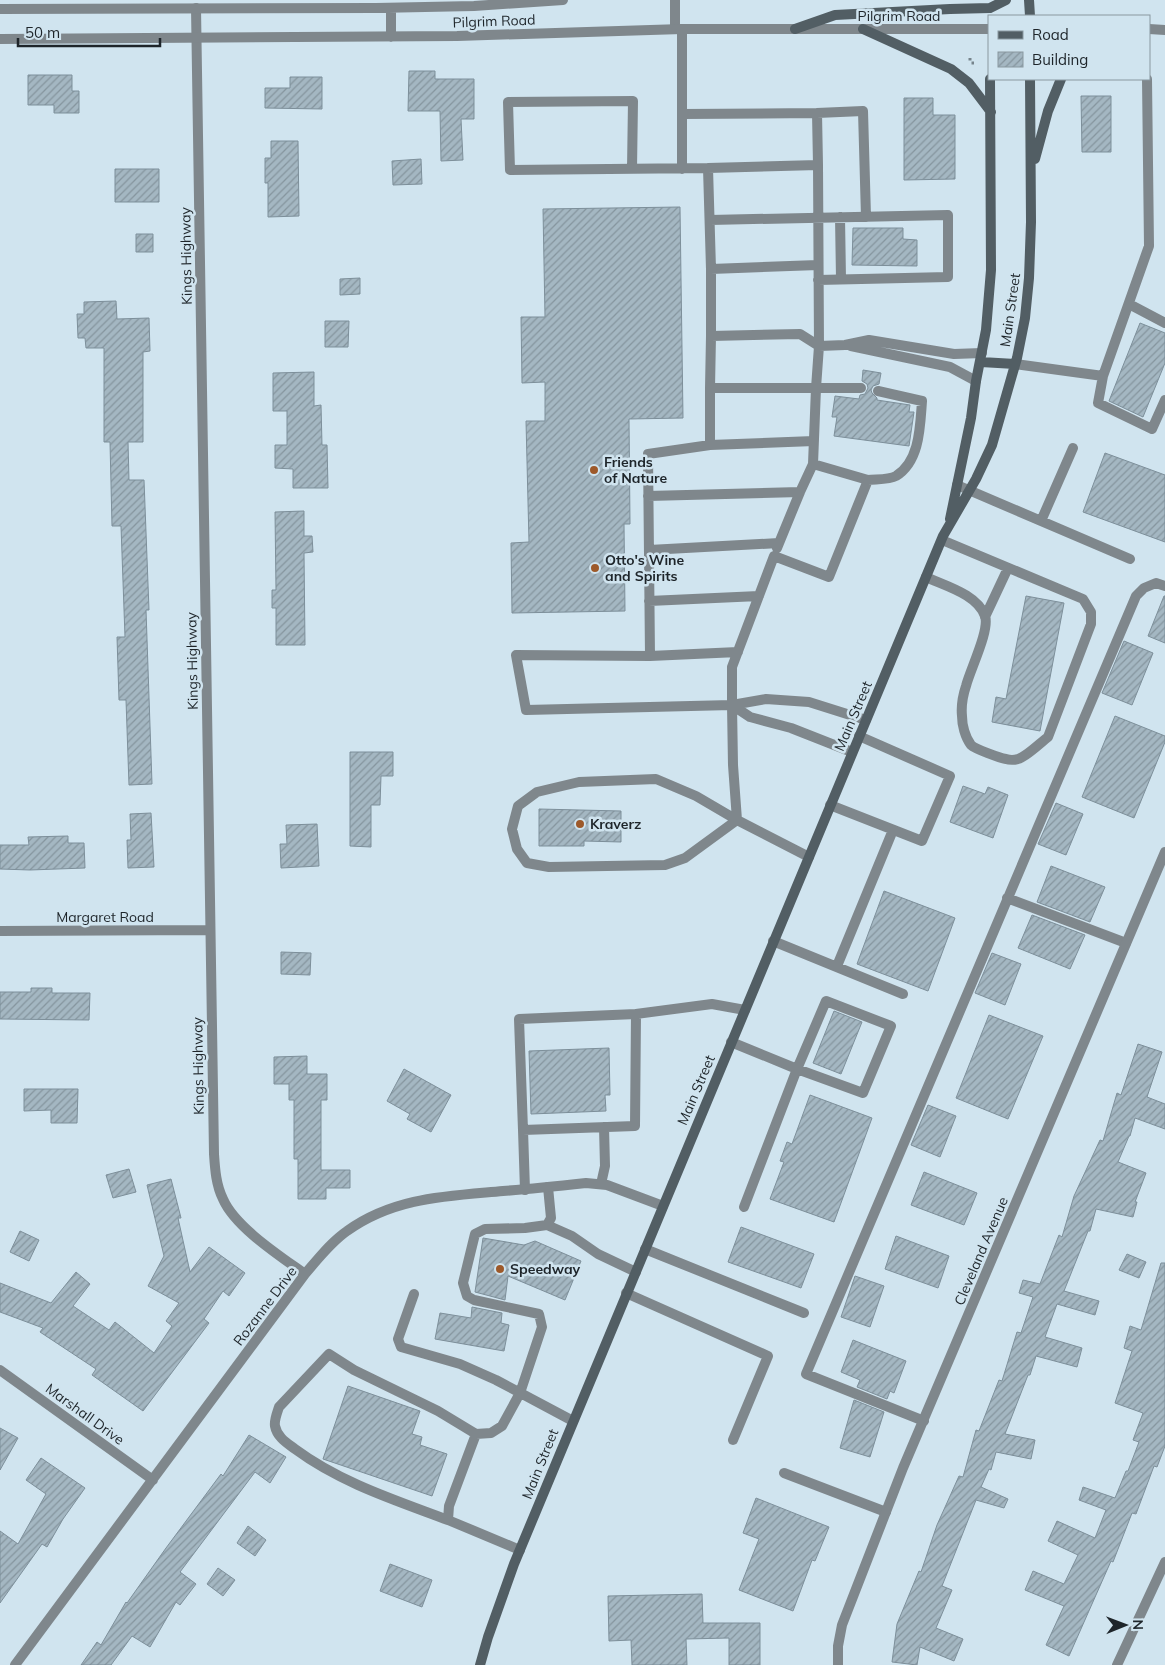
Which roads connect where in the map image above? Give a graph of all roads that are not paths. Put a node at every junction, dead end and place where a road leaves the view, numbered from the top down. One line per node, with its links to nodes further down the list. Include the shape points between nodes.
1 (563, 0): 7 (street, Pilgrim Road)
2 (675, 0): 11 (street)
3 (1006, 0): 8 (main road)
4 (1029, 0): 10 (main road)
5 (291, 4): 6 (street, Pilgrim Road); 7 (street, Pilgrim Road)
6 (196, 8): 9 (street, Pilgrim Road); 18 (street, Kings Highway)
7 (391, 8): 17 (street)
8 (990, 8): 12 (main road, via 836,14)
9 (0, 9)
10 (1030, 15)
11 (679, 29): 12 (street, Pilgrim Road); 17 (street, Pilgrim Road); 26 (street)
12 (795, 29): 13 (street, Pilgrim Road)
13 (862, 29): 14 (street, Pilgrim Road); 25 (main road, via 951,69 969,83)
14 (988, 29)
15 (1150, 29): 16 (street)
16 (1165, 30)
17 (391, 37): 18 (street, Pilgrim Road)
18 (196, 39): 19 (street, Pilgrim Road); 88 (street, Kings Highway)
19 (0, 40)
20 (990, 80): 25 (main road, Main Street)
21 (1030, 80): 31 (main road, Main Street)
22 (1061, 80): 31 (main road)
23 (1147, 80): 40 (street, via 1149,246)
24 (817, 112): 26 (street); 27 (street); 32 (street, via 863,111)
25 (991, 112): 45 (main road, Main Street, via 991,270)
26 (682, 114): 30 (street)
27 (818, 165): 28 (street); 33 (street)
28 (708, 168): 30 (street); 35 (street)
29 (632, 169): 29 (street, via 510,170 508,102 633,101); 30 (street)
30 (682, 169)
31 (1031, 172): 46 (main road, Main Street, via 1029,278)
32 (866, 216): 34 (street); 38 (street, via 948,215 948,277)
33 (818, 217): 34 (street); 35 (street); 36 (street)
34 (840, 217): 38 (street)
35 (710, 220): 37 (street)
36 (818, 265): 37 (street); 39 (street)
37 (712, 269): 42 (street)
38 (841, 279): 39 (street)
39 (818, 280): 44 (street)
40 (1129, 304): 41 (street); 47 (street)
41 (1165, 323)
42 (711, 336): 44 (street, via 800,334); 49 (street)
43 (845, 345): 44 (street); 45 (street, via 869,340); 48 (street, via 950,367)
44 (819, 346): 50 (street)
45 (981, 357): 46 (main road); 48 (main road, Main Street)
46 (1015, 364): 47 (street); 60 (main road, Main Street, via 992,445)
47 (1103, 376): 53 (street, via 1098,403 1152,429)
48 (976, 381): 59 (main road, Main Street)
49 (710, 388): 50 (street); 55 (street)
50 (816, 388): 51 (street); 54 (street)
51 (861, 388)
52 (878, 391): 58 (street, via 922,401 920,432 912,462 894,477)
53 (1165, 400)
54 (814, 441): 55 (street); 57 (street)
55 (710, 445): 62 (street, via 648,454)
56 (1073, 448): 63 (street)
57 (813, 464): 58 (street); 61 (street)
58 (868, 480): 68 (street, via 829,577)
59 (957, 485): 60 (street); 64 (main road, Main Street)
60 (969, 491): 63 (street); 64 (main road, Main Street)
61 (800, 492): 62 (street); 66 (street)
62 (648, 496): 67 (street)
63 (1041, 521): 69 (street)
64 (948, 530): 65 (main road, Main Street)
65 (942, 540): 70 (street); 71 (main road, Main Street)
66 (779, 543): 67 (street); 68 (street)
67 (649, 550): 74 (street)
68 (774, 556): 73 (street)
69 (1130, 559)
70 (1008, 568): 75 (street); 75 (street, via 1083,599 1091,612 1091,624 1048,737 1027,756 1017,759 1007,760 972,746 966,736 962,716 965,687 983,636)
71 (926, 577): 75 (street, via 967,596); 79 (main road, Main Street)
72 (1165, 586): 87 (street, via 1156,583 1136,596)
73 (759, 596): 74 (street); 76 (street)
74 (650, 601): 77 (street)
75 (986, 617)
76 (738, 652): 77 (street); 78 (street, via 732,667)
77 (650, 656): 78 (street, via 516,655 526,710)
78 (732, 705): 79 (street, via 766,699 809,702); 81 (street, via 750,717 791,728); 83 (street)
79 (866, 720): 80 (main road, Main Street)
80 (859, 736): 81 (main road, Main Street); 84 (street, via 950,776 922,841)
81 (852, 752): 82 (main road, Main Street)
82 (830, 805): 84 (street); 86 (main road, Main Street)
83 (737, 820): 83 (street, via 696,796 656,780 579,782 537,792 518,806 512,829 517,849 528,863 549,868 665,865 685,858); 86 (street)
84 (893, 830): 92 (street)
85 (1165, 852): 91 (street, Cleveland Avenue)
86 (808, 857): 90 (main road, Main Street)
87 (1007, 898): 91 (street); 115 (street, via 806,1374)
88 (210, 930): 89 (street, Margaret Road); 108 (street, Kings Highway, via 216,1179 223,1200 240,1223)
89 (0, 931)
90 (773, 941): 92 (street); 94 (main road, Main Street)
91 (1126, 943): 115 (street, Cleveland Avenue)
92 (837, 966): 93 (street)
93 (903, 994)
94 (745, 1010): 95 (street, via 712,1004); 96 (main road, Main Street)
95 (636, 1014): 98 (street, via 635,1126); 99 (street, via 520,1019)
96 (731, 1042): 97 (street); 103 (main road, Main Street)
97 (797, 1069): 97 (street, via 863,1093 891,1026 826,1001); 104 (street)
98 (604, 1127): 99 (street); 100 (street, via 605,1166)
99 (523, 1130): 102 (street)
100 (601, 1184): 101 (street, Rozanne Drive); 103 (street, Rozanne Drive)
101 (548, 1187): 102 (street, Rozanne Drive); 105 (street, via 551,1218)
102 (525, 1190): 108 (street, Rozanne Drive, via 436,1196 382,1211 331,1244)
103 (663, 1206): 106 (main road, Main Street)
104 (744, 1207)
105 (547, 1225): 107 (street); 113 (street, via 485,1229 475,1234 463,1283 467,1296 474,1300 539,1314 542,1327)
106 (645, 1249): 107 (main road, Main Street); 111 (street)
107 (636, 1272): 109 (main road, Main Street)
108 (305, 1274): 119 (street, Rozanne Drive)
109 (626, 1293): 114 (main road, Main Street); 117 (street, via 768,1356)
110 (414, 1294): 113 (street, via 398,1339 401,1347 460,1364)
111 (804, 1313)
112 (0, 1370): 119 (street, Marshall Drive)
113 (520, 1393): 114 (street); 116 (street, via 502,1426 491,1433)
114 (573, 1421): 122 (main road, Main Street)
115 (924, 1421): 120 (street, Cleveland Avenue)
116 (476, 1434): 121 (street, via 449,1506); 121 (street, via 329,1354 279,1408 275,1426 281,1438 313,1462 356,1485)
117 (733, 1440)
118 (784, 1473): 120 (street)
119 (153, 1480): 124 (street, Rozanne Drive)
120 (886, 1512): 126 (street, Cleveland Avenue, via 842,1625)
121 (448, 1520): 122 (street)
122 (520, 1550): 125 (main road, Main Street)
123 (1165, 1562): 127 (street)
124 (16, 1665)
125 (480, 1665)
126 (838, 1665)
127 (1117, 1665)

